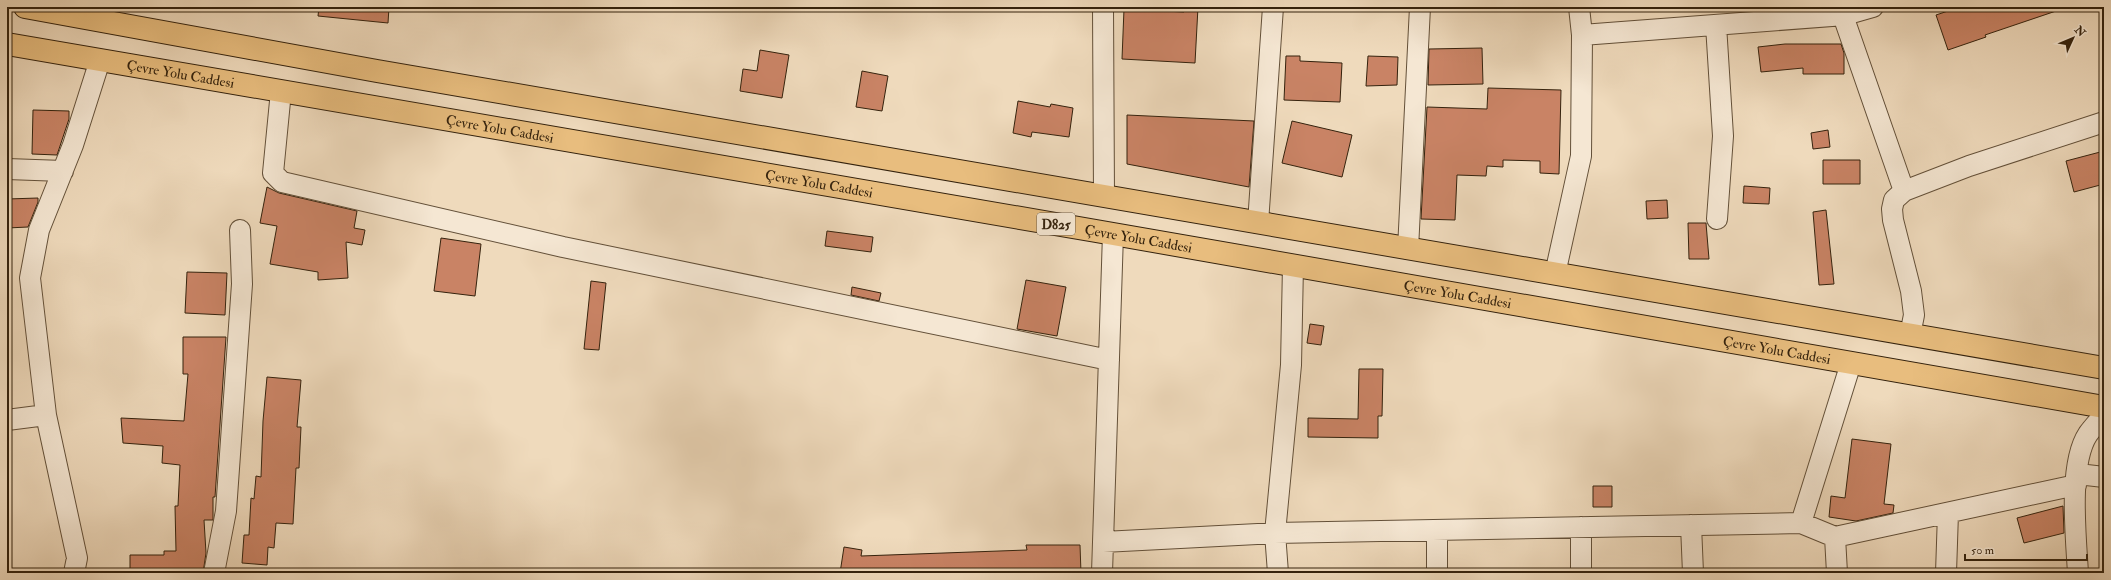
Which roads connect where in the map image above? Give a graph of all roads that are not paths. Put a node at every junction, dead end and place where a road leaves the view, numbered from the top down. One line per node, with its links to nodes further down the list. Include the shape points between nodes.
1 (25, 7): 17 (highway, via 384,73)
2 (1103, 7): 17 (street)
3 (1273, 7): 19 (street)
4 (1420, 7): 22 (street)
5 (1579, 7): 9 (street)
6 (1873, 7): 7 (street)
7 (1842, 11): 8 (street); 16 (street)
8 (1716, 25): 9 (street); 18 (street, via 1723,136)
9 (1582, 35): 24 (street, via 1581,156)
10 (7, 44): 11 (highway, Çevre Yolu Caddesi / D825)
11 (100, 60): 12 (highway, Çevre Yolu Caddesi / D825); 15 (street)
12 (281, 91): 21 (highway, Çevre Yolu Caddesi / D825); 26 (street, via 273,173 282,182 563,247)
13 (2104, 122): 16 (street, via 1969,166)
14 (7, 170): 15 (street)
15 (63, 171): 30 (street, via 39,230 30,278)
16 (1904, 191): 25 (street, via 1894,200 1892,220 1911,291 1914,315)
17 (1104, 196): 19 (highway)
18 (1717, 219)
19 (1258, 223): 22 (highway)
20 (240, 230): 44 (street, via 242,284 226,511)
21 (1113, 234): 23 (highway, Çevre Yolu Caddesi / D825); 26 (street)
22 (1408, 249): 24 (highway)
23 (1293, 265): 27 (highway, Çevre Yolu Caddesi / D825); 40 (street, via 1292,365)
24 (1555, 274): 25 (highway)
25 (1910, 335): 28 (highway)
26 (1109, 360): 42 (street)
27 (1851, 363): 29 (highway, Çevre Yolu Caddesi / D825); 36 (street)
28 (2104, 368)
29 (2104, 407)
30 (46, 415): 32 (street); 43 (street, via 77,558)
31 (2104, 415): 34 (street, via 2087,435 2080,457)
32 (7, 420)
33 (2104, 477): 34 (street)
34 (2077, 480): 35 (street); 52 (street, via 2074,503)
35 (1948, 513): 41 (street); 51 (street)
36 (1800, 523): 37 (street); 41 (street)
37 (1690, 525): 38 (street); 49 (street)
38 (1581, 527): 39 (street); 48 (street)
39 (1437, 530): 40 (street); 47 (street)
40 (1275, 533): 42 (street); 46 (street)
41 (1835, 537): 50 (street)
42 (1103, 542): 45 (street)
43 (74, 573)
44 (214, 573)
45 (1102, 573)
46 (1278, 573)
47 (1437, 573)
48 (1581, 573)
49 (1693, 573)
50 (1837, 573)
51 (1946, 573)
52 (2078, 573)

